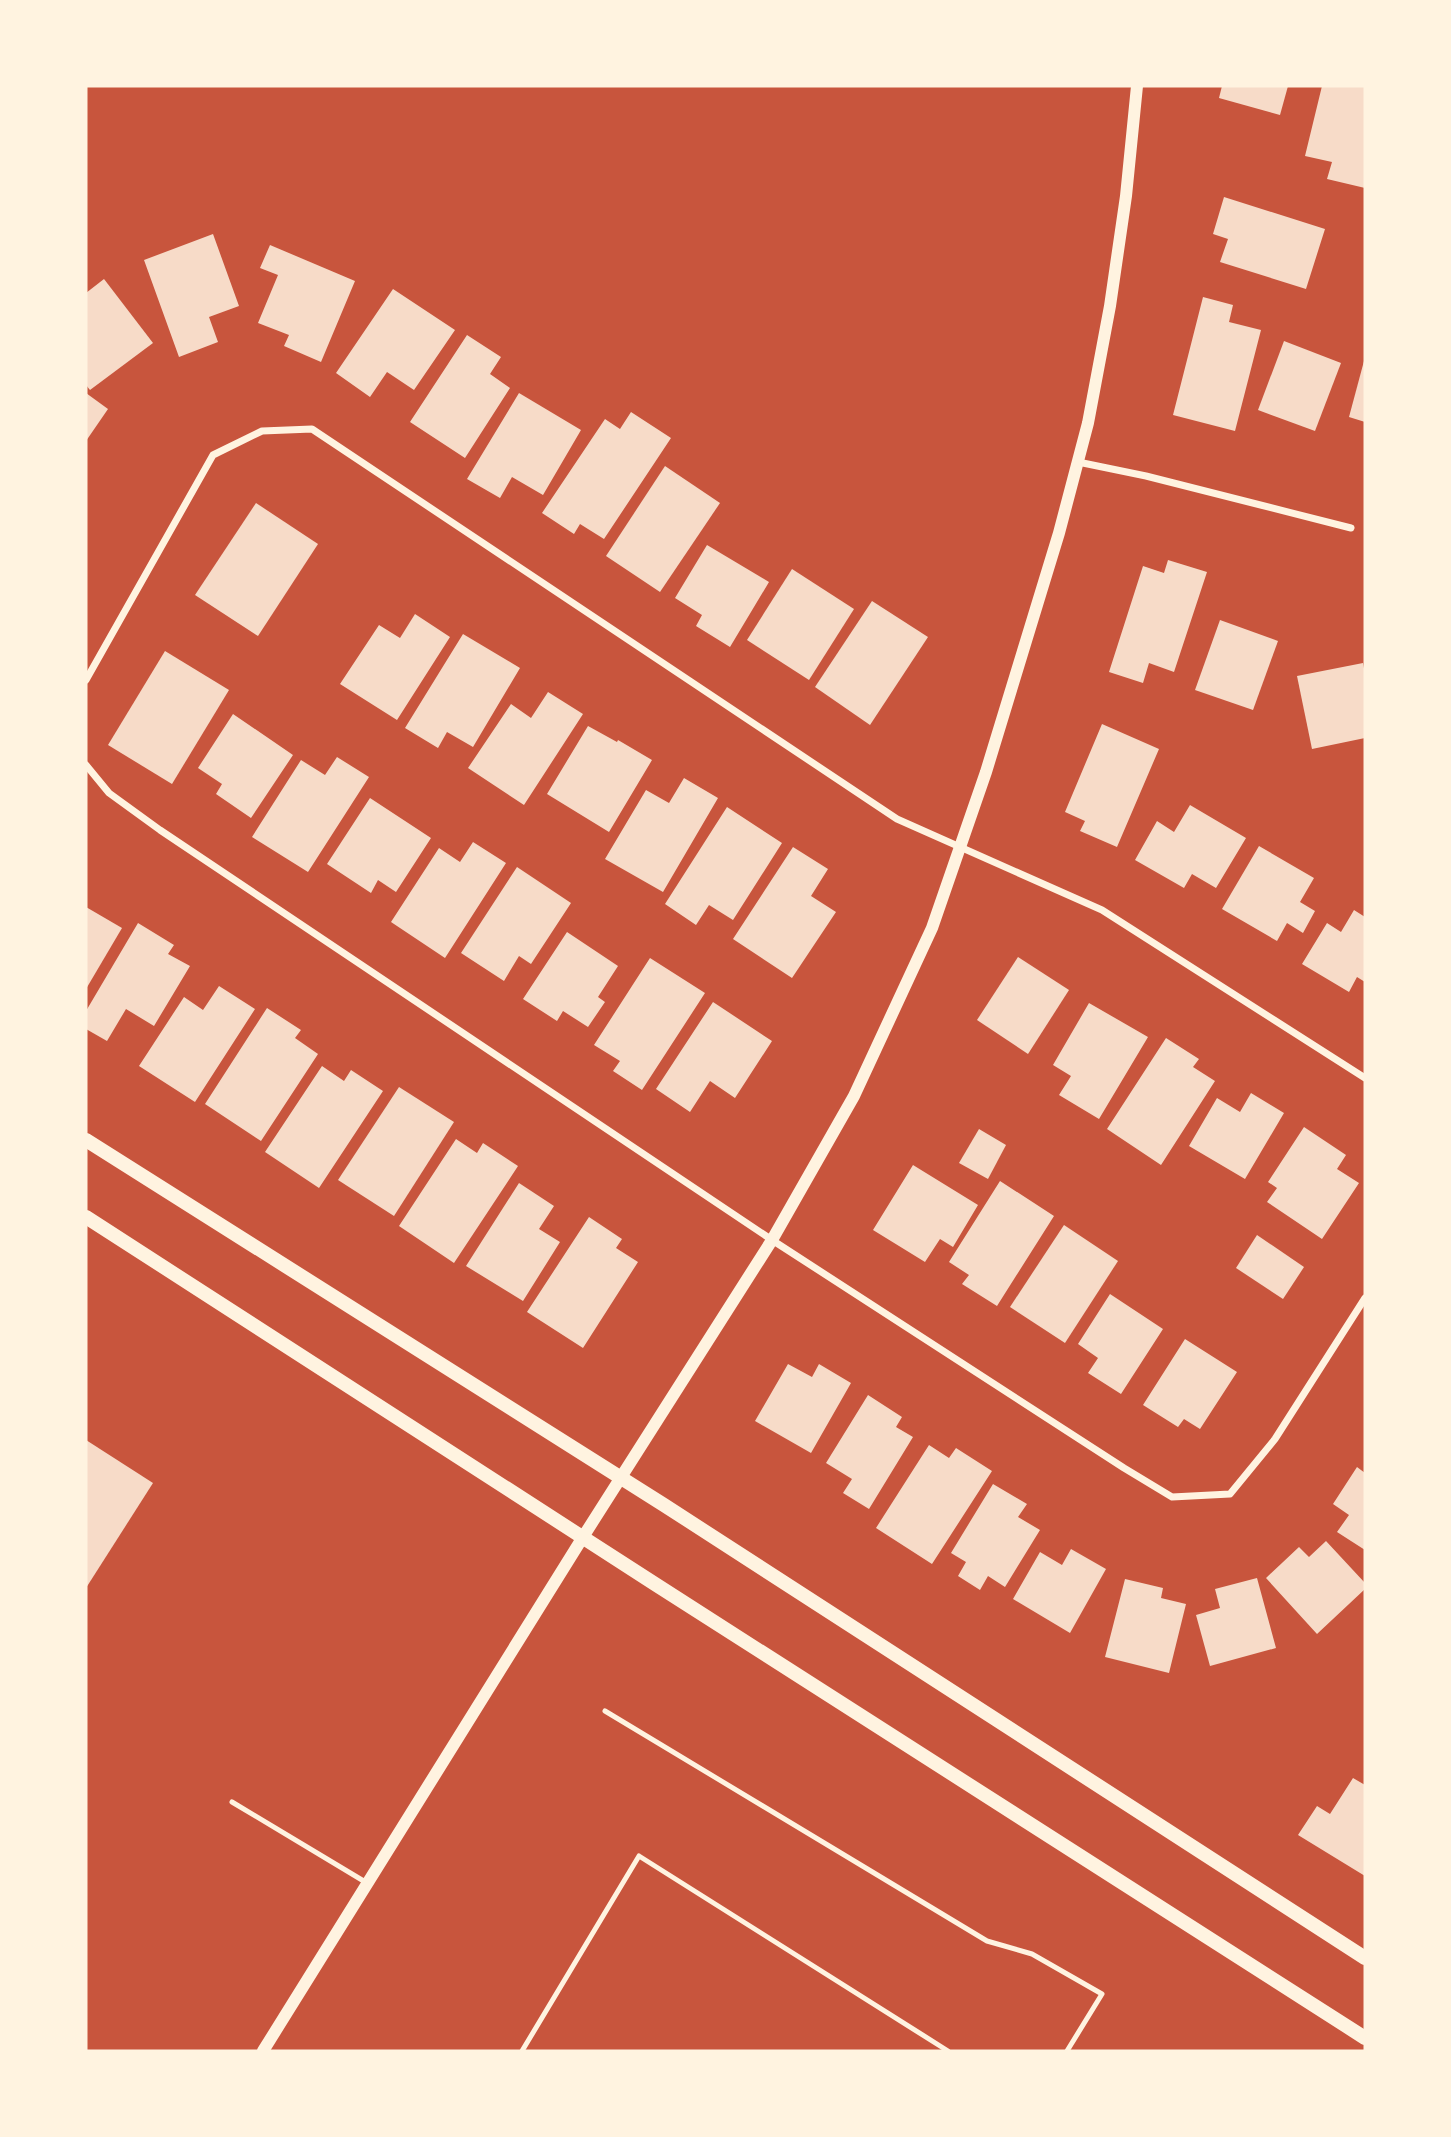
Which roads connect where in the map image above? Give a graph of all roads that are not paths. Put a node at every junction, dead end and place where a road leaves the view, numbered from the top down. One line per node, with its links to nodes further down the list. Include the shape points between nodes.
1 (1138, 86): 2 (street, via 1110,306)
2 (1078, 462): 3 (street); 6 (street)
3 (1351, 527)
4 (86, 680): 6 (street, via 213,455 262,431 312,429 897,819)
5 (86, 765): 10 (street, via 110,793 160,830)
6 (961, 847): 7 (street, via 1102,910); 10 (street, via 932,928 854,1096)
7 (1365, 1078)
8 (86, 1140): 12 (main road)
9 (86, 1217): 13 (main road)
10 (772, 1240): 11 (street, via 1172,1497 1230,1494 1275,1439); 12 (street)
11 (1365, 1298)
12 (621, 1478): 13 (street); 17 (main road)
13 (583, 1537): 16 (street); 18 (main road)
14 (605, 1711): 22 (lane, via 986,1941 1032,1954 1102,1994)
15 (232, 1802): 16 (lane)
16 (368, 1884): 19 (street)
17 (1365, 1958)
18 (1365, 2038)
19 (263, 2051)
20 (522, 2051): 21 (lane, via 639,1856)
21 (948, 2051)
22 (1067, 2051)

